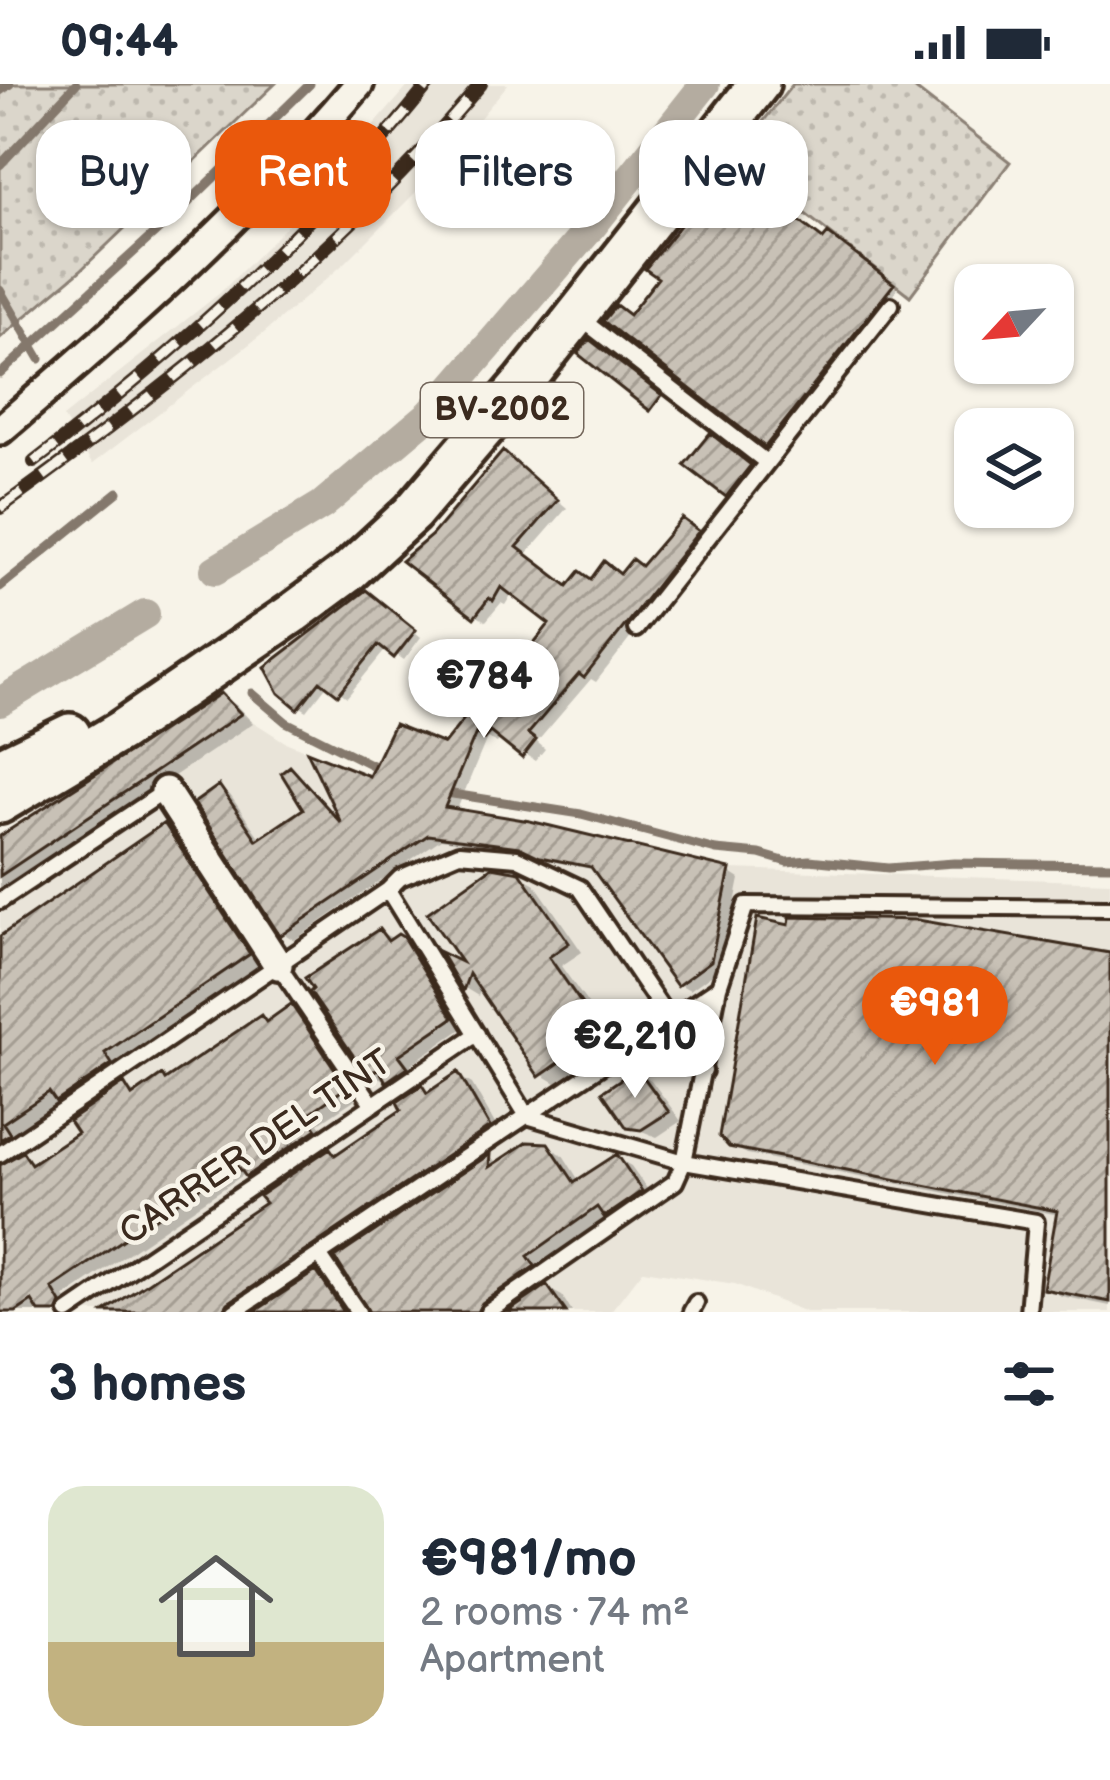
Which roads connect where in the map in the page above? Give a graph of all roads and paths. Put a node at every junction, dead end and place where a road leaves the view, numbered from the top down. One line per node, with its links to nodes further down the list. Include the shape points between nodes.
1 (359, 84): 5 (street, via 138,313)
2 (759, 84): 4 (main road, BV-2002)
3 (891, 305): 6 (lane)
4 (576, 315): 6 (lane); 8 (main road, BV-2002, via 394,529 315,597)
5 (0, 430)
6 (766, 462): 7 (lane)
7 (636, 628)
8 (190, 680): 9 (main road, BV-2002); 11 (main road, BV-2002)
9 (0, 769)
10 (165, 791): 13 (lane); 15 (street)
11 (0, 803)
12 (388, 890): 15 (lane); 17 (lane, via 460,853 518,859 580,888); 18 (lane)
13 (0, 901)
14 (1110, 908): 16 (lane, via 746,905)
15 (278, 965): 20 (lane); 22 (lane)
16 (719, 987): 17 (lane); 19 (lane)
17 (669, 1020): 19 (lane); 21 (lane)
18 (478, 1034): 20 (lane, CARRER DEL TINT); 21 (lane)
19 (704, 1071): 23 (lane)
20 (373, 1105): 25 (lane, CARRER DEL TINT)
21 (527, 1116): 23 (lane); 24 (lane)
22 (0, 1154)
23 (685, 1162): 28 (lane, via 675,1182); 29 (lane, via 1036,1222)
24 (319, 1255): 26 (lane); 27 (lane)
25 (68, 1312)
26 (234, 1312)
27 (358, 1312)
28 (488, 1312)
29 (1028, 1312)

